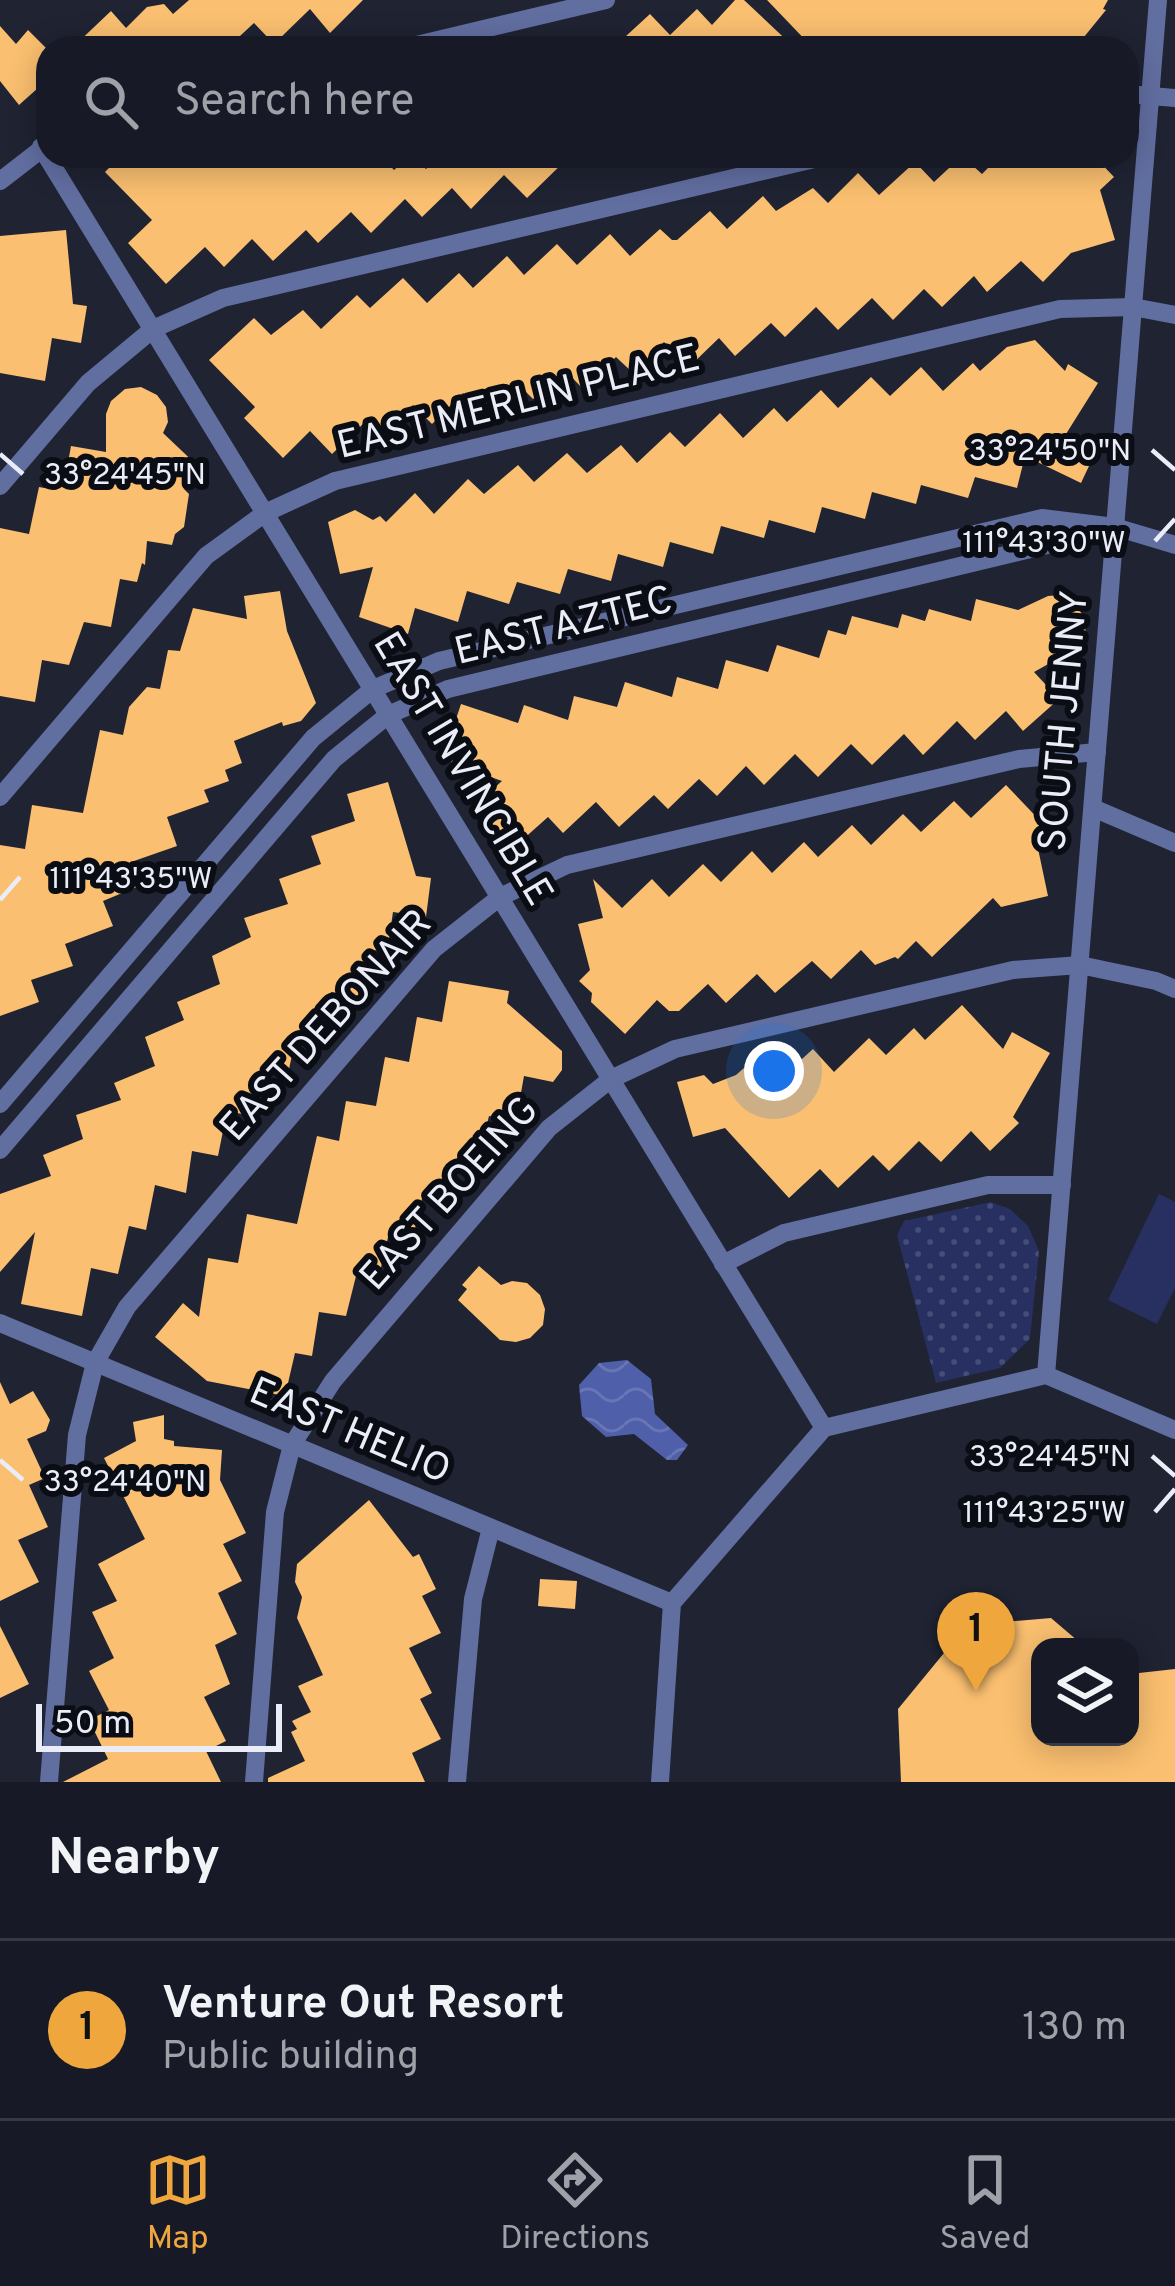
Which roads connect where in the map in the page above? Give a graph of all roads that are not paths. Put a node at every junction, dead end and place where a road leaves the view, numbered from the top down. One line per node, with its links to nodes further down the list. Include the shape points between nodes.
1 (607, 0): 3 (lane)
2 (1158, 0): 5 (lane, SOUTH JENNY)
3 (455, 36)
4 (1139, 94): 5 (lane)
5 (1150, 94): 6 (lane); 11 (lane, SOUTH JENNY)
6 (1175, 98)
7 (36, 152): 10 (lane)
8 (58, 168): 13 (lane, EAST INVINCIBLE)
9 (776, 168): 13 (lane, via 223,298)
10 (0, 181)
11 (1133, 307): 12 (lane, EAST MERLIN PLACE); 15 (lane, EAST MERLIN PLACE, via 1060,309 471,448 335,481); 16 (lane, SOUTH JENNY)
12 (1175, 315)
13 (153, 329): 14 (lane, via 88,382); 15 (lane, EAST INVINCIBLE)
14 (0, 486)
15 (265, 513): 18 (lane, EAST INVINCIBLE); 21 (lane, EAST MERLIN PLACE, via 206,556)
16 (1115, 527): 17 (lane, EAST AZTEC); 18 (lane, EAST AZTEC, via 1042,518 439,661); 19 (lane, EAST AZTEC, via 448,689); 20 (lane, SOUTH JENNY)
17 (1175, 545)
18 (373, 689): 19 (lane, EAST INVINCIBLE); 28 (lane, EAST AZTEC, via 314,737)
19 (388, 715): 24 (lane, EAST INVINCIBLE); 29 (lane, EAST AZTEC, via 334,759)
20 (1097, 752): 22 (lane, SOUTH JENNY); 24 (lane, EAST DEBONAIR, via 1019,759 567,865)
21 (0, 797)
22 (1093, 808): 23 (lane); 25 (lane, SOUTH JENNY)
23 (1175, 843)
24 (500, 897): 27 (lane, EAST INVINCIBLE); 33 (lane, EAST DEBONAIR, via 434,949 127,1307)
25 (1080, 965): 26 (lane, EAST BOEING); 27 (lane, EAST BOEING, via 1013,970 675,1049); 30 (lane, SOUTH JENNY)
26 (1175, 989)
27 (611, 1079): 31 (lane, EAST INVINCIBLE); 37 (lane, EAST BOEING, via 549,1128 333,1381)
28 (0, 1104)
29 (0, 1150)
30 (1062, 1185): 31 (lane, via 988,1185 784,1233); 34 (lane, SOUTH JENNY)
31 (723, 1264): 35 (lane, EAST INVINCIBLE)
32 (0, 1323): 33 (lane, EAST HELIO)
33 (95, 1363): 37 (lane, EAST HELIO); 40 (lane, EAST DEBONAIR, via 77,1435)
34 (1046, 1375): 35 (lane); 36 (lane)
35 (824, 1428): 39 (lane)
36 (1175, 1430)
37 (292, 1445): 38 (lane, EAST HELIO); 41 (lane, EAST BOEING, via 275,1512)
38 (491, 1528): 39 (lane, EAST HELIO); 42 (lane, via 473,1599)
39 (672, 1603): 43 (lane)
40 (49, 1782)
41 (254, 1782)
42 (457, 1782)
43 (661, 1782)

